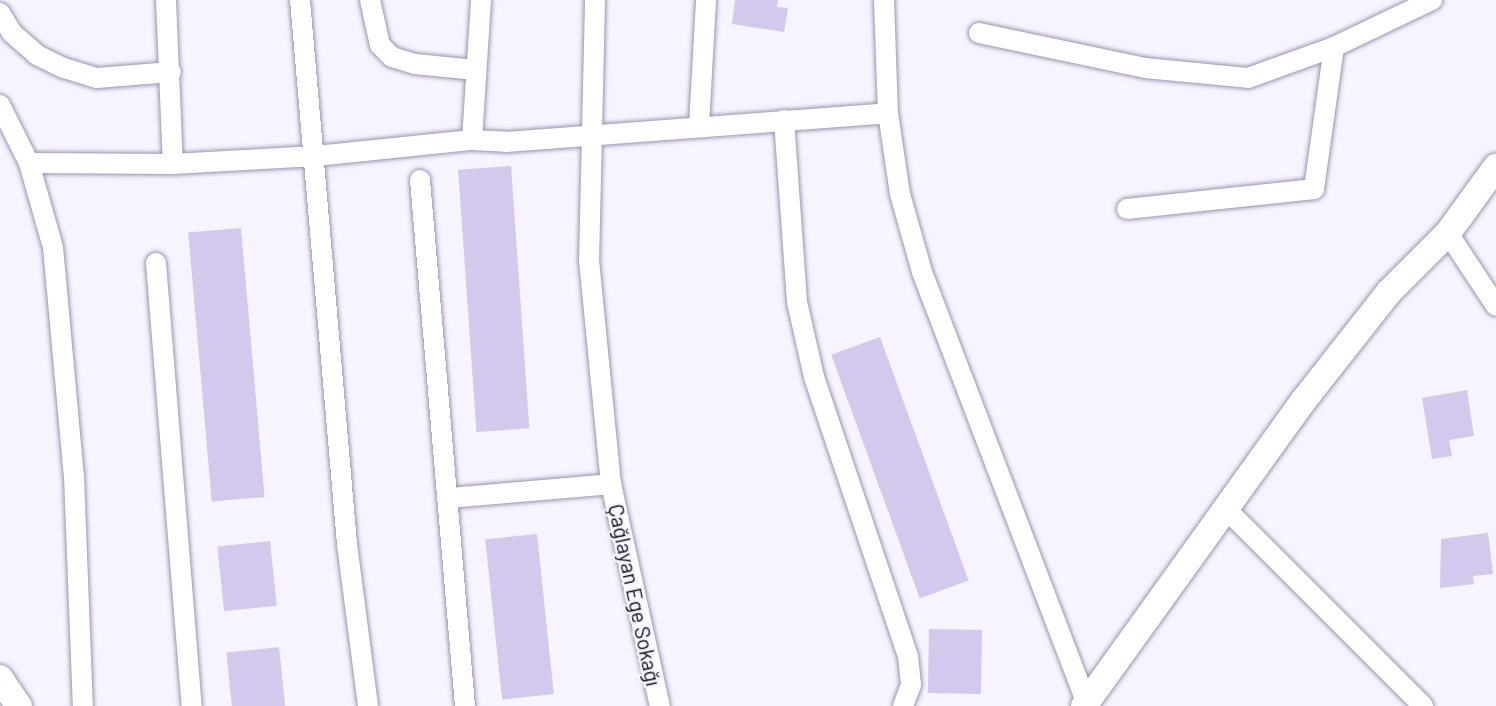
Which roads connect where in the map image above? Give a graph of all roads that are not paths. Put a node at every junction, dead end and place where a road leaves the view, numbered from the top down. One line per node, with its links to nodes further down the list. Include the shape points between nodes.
1 (166, 0): 13 (street)
2 (300, 0): 20 (street)
3 (370, 0): 12 (street, via 380,45 392,57 415,64)
4 (481, 0): 12 (street)
5 (595, 0): 18 (street, Çağlayan Ege Sokağı)
6 (706, 0): 17 (street)
7 (884, 0): 15 (street)
8 (1432, 0): 11 (street)
9 (0, 13): 13 (street, via 12,33 37,56 64,68 97,78)
10 (979, 33): 11 (street, via 1145,68 1248,78)
11 (1334, 47): 25 (street, via 1314,189)
12 (476, 70): 19 (street)
13 (171, 72): 22 (street)
14 (0, 105): 21 (street)
15 (888, 113): 16 (street); 33 (street, via 900,194 935,315)
16 (784, 120): 17 (street); 40 (street, via 796,302 814,376 908,656 911,685)
17 (699, 126): 18 (street)
18 (589, 134): 19 (street, via 506,142); 29 (street, Çağlayan Ege Sokağı, via 589,260)
19 (472, 140): 20 (street)
20 (316, 156): 22 (street); 37 (street, via 347,544)
21 (29, 163): 22 (street); 35 (street, via 54,258 74,476)
22 (172, 164)
23 (1496, 167): 26 (street)
24 (420, 180): 30 (street)
25 (1127, 208)
26 (1448, 233): 28 (street); 31 (street, via 1389,292)
27 (156, 263): 36 (street)
28 (1496, 306)
29 (611, 484): 30 (street); 39 (street, Çağlayan Ege Sokağı)
30 (449, 498): 38 (street)
31 (1226, 508): 33 (street); 41 (street)
32 (0, 678): 34 (street)
33 (1086, 705)
34 (19, 706)
35 (83, 706)
36 (192, 706)
37 (368, 706)
38 (465, 706)
39 (660, 706)
40 (903, 706)
41 (1423, 706)

